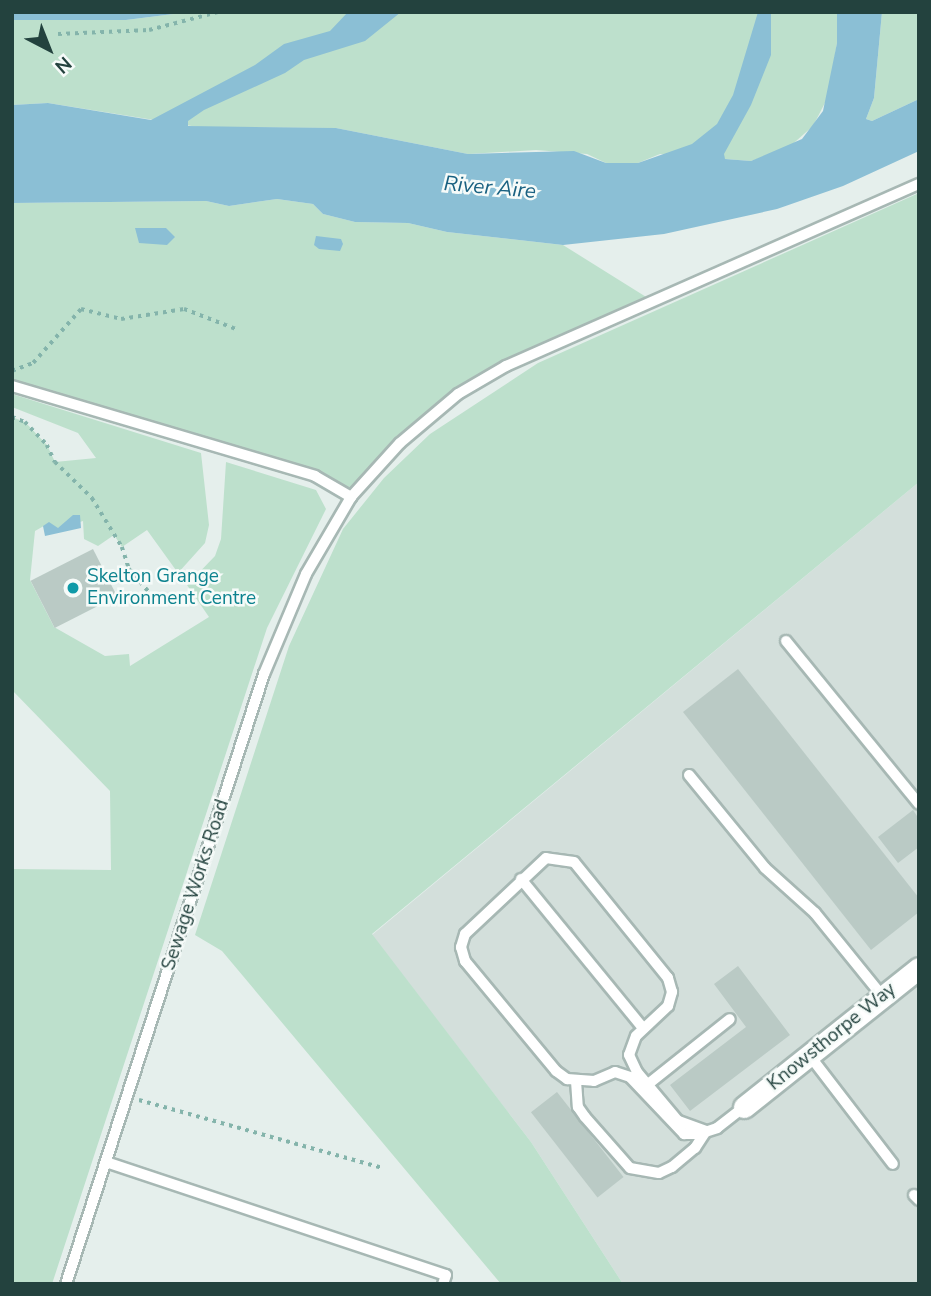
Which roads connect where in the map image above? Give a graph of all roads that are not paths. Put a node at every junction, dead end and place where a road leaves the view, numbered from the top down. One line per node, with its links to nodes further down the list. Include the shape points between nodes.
1 (919, 184): 3 (lane, Sewage Works Road, via 506,366 458,394 400,443)
2 (12, 386): 3 (lane, via 315,476)
3 (351, 497): 17 (lane, Sewage Works Road, via 306,574 264,674)
4 (786, 641): 6 (lane)
5 (690, 775): 9 (lane, via 765,868 815,913)
6 (919, 804)
7 (521, 879): 11 (lane); 11 (lane, via 546,858 573,862 670,985 668,1006); 13 (lane, via 465,934 462,954 556,1071)
8 (919, 968): 9 (street, Knowsthorpe Way)
9 (883, 997): 12 (street, Knowsthorpe Way)
10 (730, 1019): 14 (lane)
11 (643, 1028): 14 (lane, via 629,1055)
12 (810, 1056): 15 (street, Knowsthorpe Way); 18 (lane)
13 (576, 1081): 14 (lane, via 623,1073); 16 (lane, via 578,1107 630,1168 659,1173 672,1167 695,1148)
14 (644, 1087): 16 (lane, via 678,1121)
15 (744, 1107): 16 (lane)
16 (706, 1131)
17 (106, 1162): 19 (lane, Sewage Works Road); 20 (lane, via 446,1275)
18 (893, 1164)
19 (66, 1284)
20 (443, 1284)

